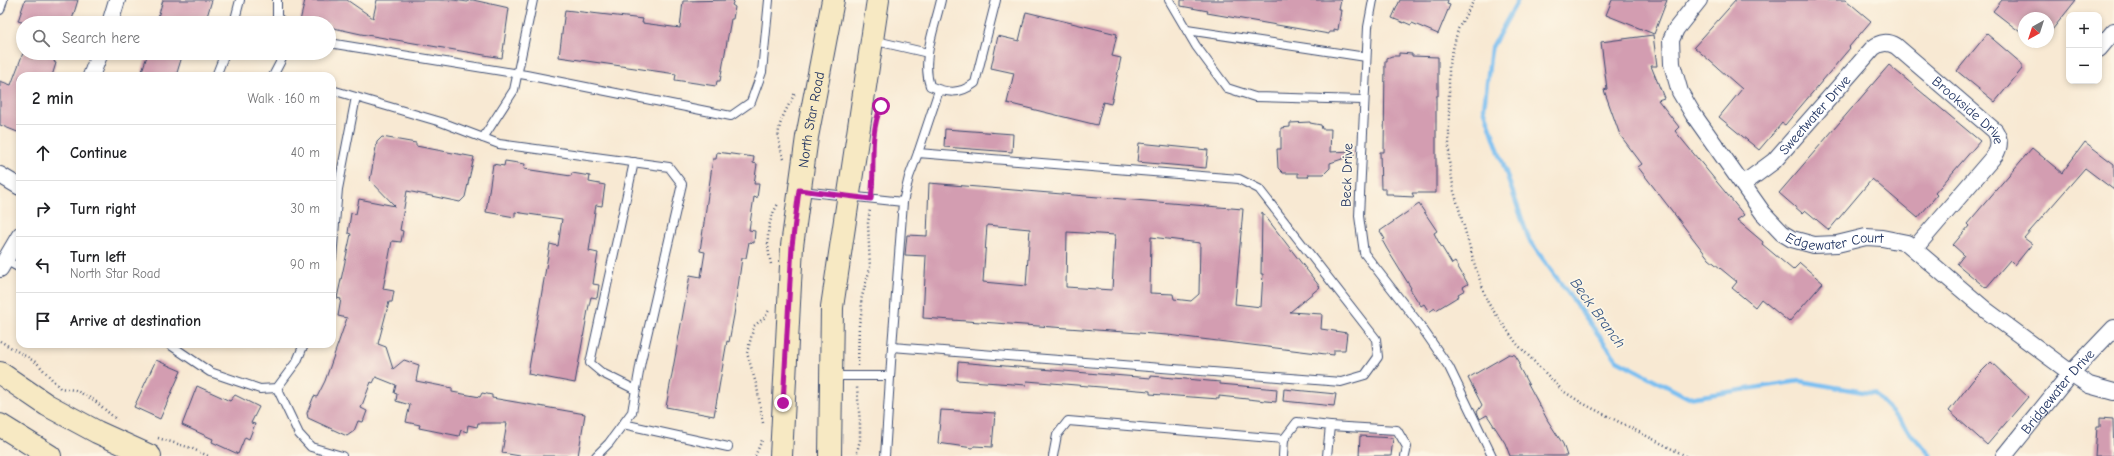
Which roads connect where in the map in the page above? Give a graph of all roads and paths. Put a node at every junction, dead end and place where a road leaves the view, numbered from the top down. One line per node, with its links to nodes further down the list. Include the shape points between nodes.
1 (3, 0): 15 (lane)
2 (117, 0): 16 (street)
3 (240, 0): 17 (lane)
4 (277, 0): 18 (lane)
5 (533, 0): 33 (lane)
6 (769, 0): 33 (lane, via 762,72 751,102 731,116)
7 (833, 0): 45 (main road, North Star Road)
8 (878, 0): 21 (main road)
9 (941, 0): 25 (lane)
10 (996, 0): 34 (lane, via 974,83 965,90)
11 (1169, 0): 19 (lane)
12 (1374, 0): 26 (lane, Beck Drive, via 1368,27)
13 (1474, 0): 87 (path, via 1458,29 1449,65 1449,161 1454,191 1488,303 1518,344 1563,391)
14 (1699, 0): 43 (street, Edgewater Court, via 1676,29 1671,40 1675,80 1693,114)
15 (0, 10)
16 (112, 16)
17 (236, 16)
18 (277, 16)
19 (1187, 30): 26 (lane); 37 (lane, via 1227,88 1255,97)
20 (2114, 31): 24 (street)
21 (872, 40): 25 (lane); 46 (main road)
22 (1883, 43): 43 (street, Sweetwater Drive, via 1872,48 1774,161); 51 (street, Brookside Drive, via 1896,46 1995,131 1999,139 1995,155)
23 (336, 44): 33 (lane)
24 (2100, 48)
25 (928, 53): 34 (lane, via 926,75 930,86)
26 (1366, 57): 37 (lane, Beck Drive)
27 (97, 60): 30 (street)
28 (222, 60): 31 (lane)
29 (281, 60): 32 (lane)
30 (93, 72)
31 (218, 72)
32 (276, 72)
33 (517, 73): 38 (lane, via 514,90)
34 (939, 90): 39 (lane)
35 (336, 91): 36 (lane)
36 (356, 97): 38 (lane, via 441,122); 49 (lane)
37 (1363, 100): 86 (lane, Beck Drive, via 1359,216 1364,253 1449,367)
38 (483, 138): 41 (lane, via 499,144)
39 (918, 153): 48 (lane); 56 (lane, via 1239,179 1259,189 1376,339 1378,357 1366,375 1341,382)
40 (873, 158): 47 (path)
41 (634, 162): 65 (lane, via 590,363 602,373); 65 (lane, via 669,167 682,184)
42 (0, 175): 44 (street)
43 (1743, 184): 51 (street, Edgewater Court, via 1772,223 1792,239 1825,246 1866,237 1882,238 1907,243)
44 (16, 185)
45 (799, 190): 46 (lane); 78 (main road, North Star Road, via 792,246)
46 (848, 196): 47 (lane); 61 (main road, via 832,307)
47 (871, 199): 48 (lane); 62 (path, via 868,224 870,268 861,300)
48 (903, 202): 56 (lane)
49 (336, 212)
50 (16, 241): 52 (street)
51 (1915, 248): 60 (street, Edgewater Court, via 1987,311)
52 (2, 264): 53 (lane)
53 (16, 267)
54 (2114, 328): 60 (street, Bridgewater Drive)
55 (0, 341): 67 (path, via 37,363 60,388 75,390 94,400)
56 (892, 347): 63 (lane)
57 (175, 348): 64 (lane, via 210,372 260,389)
58 (302, 348): 64 (lane, via 297,361)
59 (0, 373): 72 (main road, via 53,409 96,432)
60 (2071, 373): 66 (street, Edgewater Court, via 2089,385); 88 (street, Bridgewater Drive)
61 (831, 376): 62 (lane); 79 (main road)
62 (858, 376): 63 (lane); 80 (path, via 860,423)
63 (890, 376): 81 (lane)
64 (277, 388): 76 (lane, via 299,434 311,447)
65 (636, 390): 68 (lane, via 632,412)
66 (2114, 392)
67 (119, 422)
68 (623, 424): 73 (lane); 77 (lane)
69 (0, 425): 74 (main road)
70 (1330, 426): 71 (lane, via 1297,422); 84 (lane); 85 (lane, via 1397,430 1407,447)
71 (1284, 439): 82 (lane, via 1068,421 1057,435); 83 (lane)
72 (153, 447): 75 (path, via 191,448)
73 (728, 447)
74 (50, 456)
75 (208, 456)
76 (342, 456)
77 (596, 456)
78 (781, 456)
79 (830, 456)
80 (856, 456)
81 (886, 456)
82 (1053, 456)
83 (1283, 456)
84 (1327, 456)
85 (1405, 456)
86 (1492, 456)
87 (1686, 456)
88 (2004, 456)

